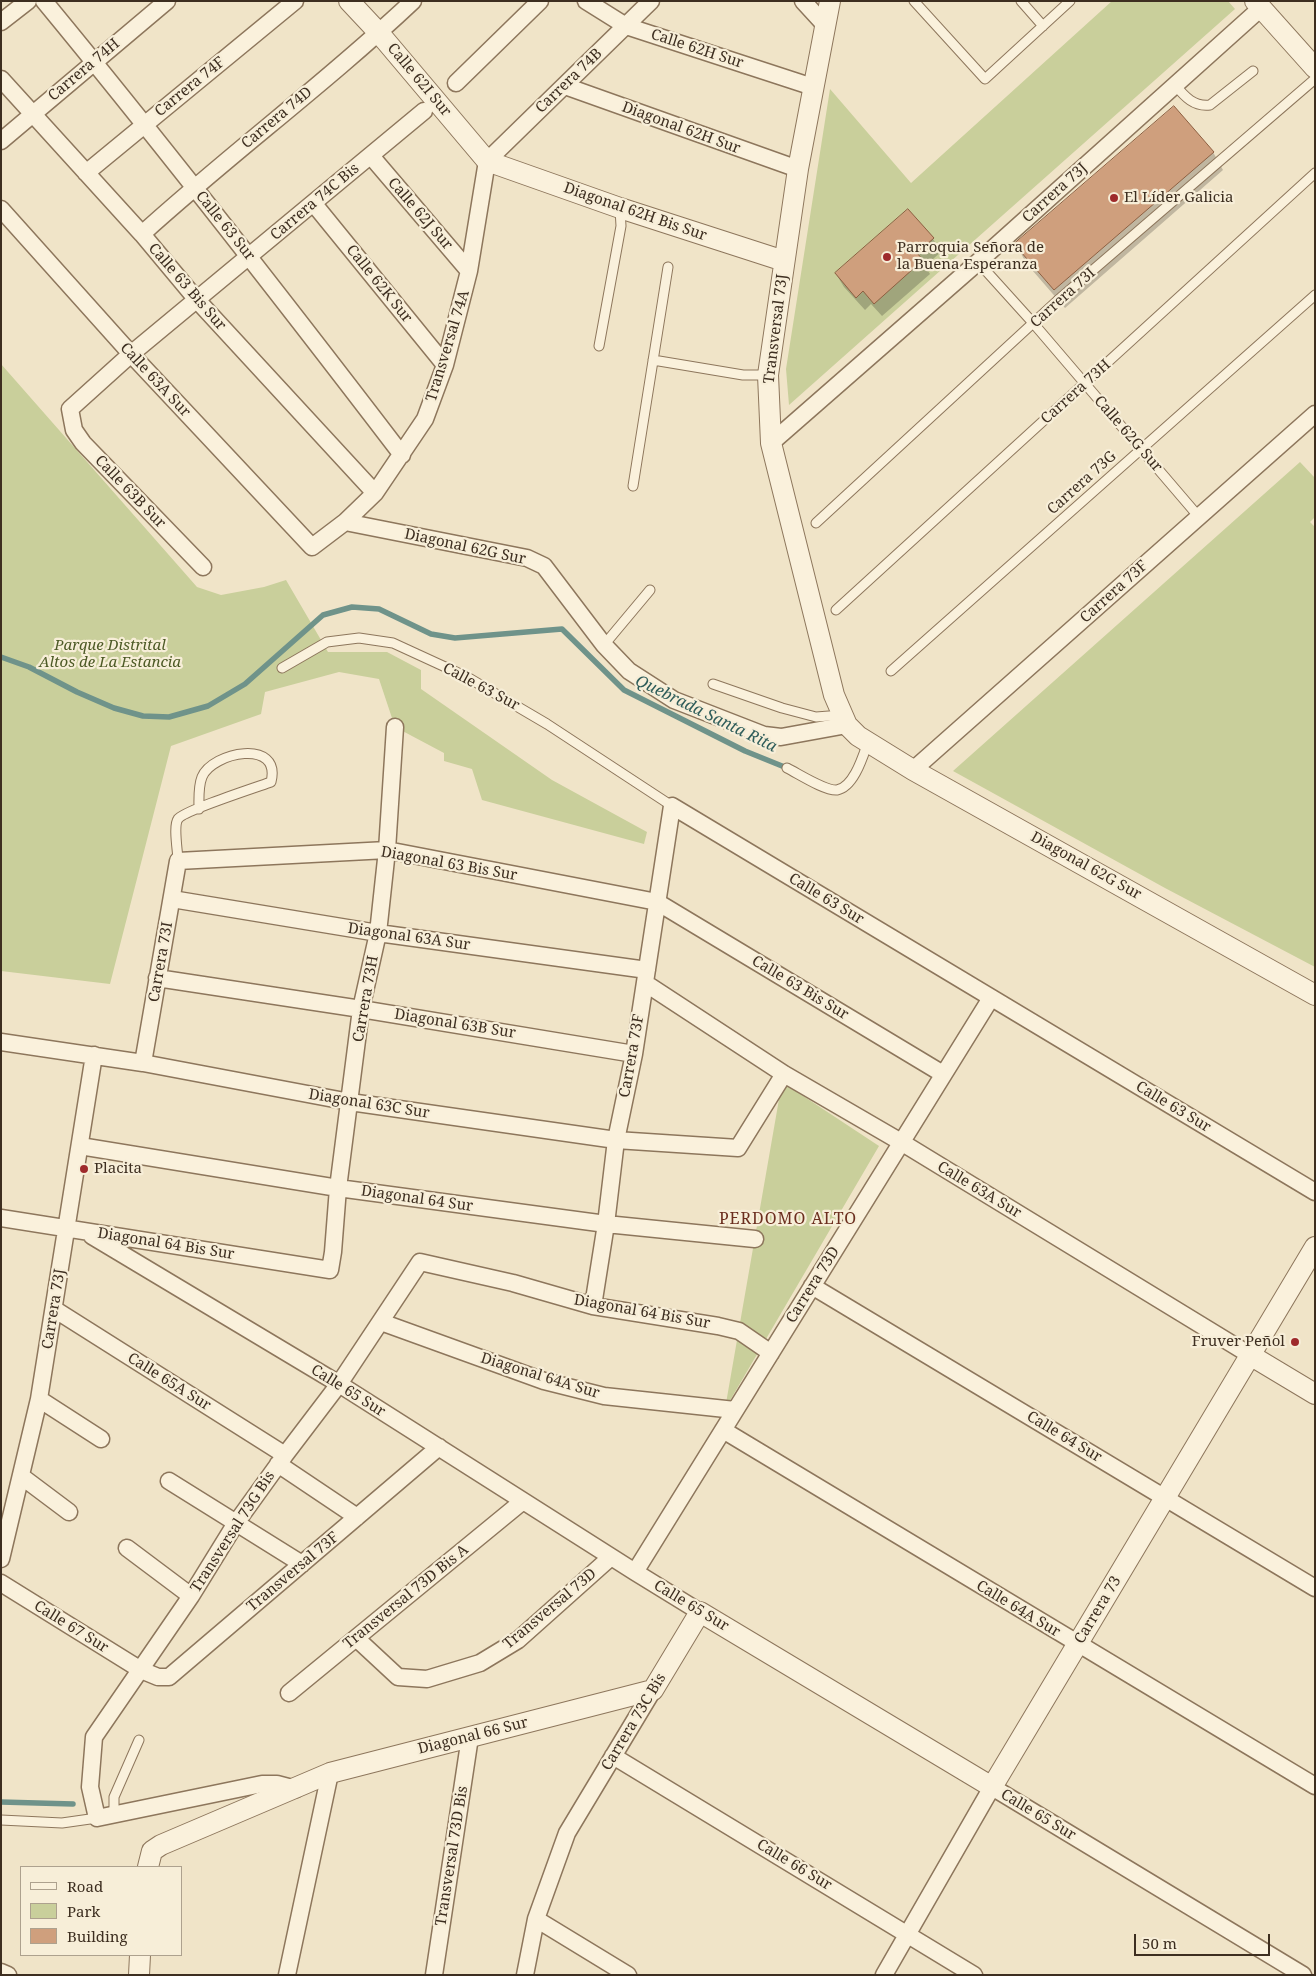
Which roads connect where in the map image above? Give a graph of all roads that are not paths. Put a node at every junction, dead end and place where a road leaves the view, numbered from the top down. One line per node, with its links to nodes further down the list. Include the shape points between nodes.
1 (28, 1): 16 (street)
2 (44, 1): 21 (street, Calle 63 Sur)
3 (167, 1): 21 (street, Carrera 74H)
4 (295, 1): 32 (street, Carrera 74F)
5 (349, 1): 20 (street, Calle 62I Sur)
6 (413, 1): 20 (street, Carrera 74D)
7 (540, 1): 26 (street)
8 (586, 1): 18 (street, Calle 62H Sur)
9 (650, 1): 18 (street, Carrera 74B)
10 (802, 1): 17 (street)
11 (830, 1): 17 (street, Transversal 73J)
12 (914, 1): 19 (lane, via 985,79)
13 (1021, 1): 19 (lane)
14 (1070, 1): 19 (lane)
15 (1262, 4): 22 (street); 27 (street, Carrera 73J)
16 (1, 22)
17 (825, 25): 29 (street, Transversal 73J)
18 (626, 26): 28 (street, Carrera 74B); 29 (street, Calle 62H Sur)
19 (1043, 26)
20 (379, 33): 35 (street, Calle 62I Sur); 39 (street, Carrera 74D)
21 (94, 62): 31 (street, Carrera 74H); 32 (street, Calle 63 Sur)
22 (1315, 68)
23 (1253, 71): 27 (lane, via 1210,105 1201,106 1186,98)
24 (1, 79): 31 (street, Calle 63 Bis Sur)
25 (1315, 80): 51 (lane, Carrera 73I)
26 (456, 83)
27 (1176, 85): 46 (street, Carrera 73J)
28 (565, 86): 35 (street, Carrera 74B); 36 (street, Diagonal 62H Sur)
29 (813, 87): 36 (street, Transversal 73J)
30 (424, 111): 34 (street, Carrera 74C Bis)
31 (32, 113): 33 (street, Carrera 74H); 37 (street, Calle 63 Bis Sur)
32 (145, 124): 37 (street, Carrera 74F); 39 (street, Calle 63 Sur)
33 (1, 141)
34 (371, 156): 40 (street, Carrera 74C Bis); 48 (street, Calle 62J Sur)
35 (487, 160): 41 (street, Diagonal 62H Bis Sur); 48 (street, Transversal 74A)
36 (798, 169): 45 (street, Transversal 73J)
37 (86, 173): 43 (street, Calle 63 Bis Sur)
38 (1315, 173): 57 (lane, Carrera 73H)
39 (194, 187): 43 (street, Carrera 74D); 44 (street, Calle 63 Sur)
40 (314, 204): 44 (street, Carrera 74C Bis); 55 (street, Calle 62K Sur)
41 (620, 208): 45 (street, Diagonal 62H Bis Sur); 52 (lane, via 621,226)
42 (1, 209): 53 (street, Calle 63A Sur)
43 (142, 234): 50 (street, Calle 63 Bis Sur)
44 (250, 256): 50 (street, Carrera 74C Bis); 62 (street, Calle 63 Sur)
45 (784, 261): 56 (street, Transversal 73J)
46 (978, 262): 51 (lane, Calle 62G Sur); 60 (street, Carrera 73J)
47 (668, 267): 54 (lane)
48 (469, 271): 55 (street, Transversal 74A)
49 (1315, 295): 61 (lane, Carrera 73G)
50 (197, 300): 53 (street, Carrera 74C Bis); 64 (street, Calle 63 Bis Sur)
51 (1034, 324): 57 (lane, Calle 62G Sur); 67 (lane, Carrera 73I)
52 (599, 346)
53 (131, 354): 58 (street, Carrera 74C Bis); 68 (street, Calle 63A Sur)
54 (653, 360): 56 (lane, via 743,375); 63 (lane)
55 (445, 365): 62 (street, Transversal 74A, via 425,419)
56 (768, 375): 60 (street, Transversal 73J)
57 (1084, 384): 61 (lane, Calle 62G Sur); 71 (lane, Carrera 73H)
58 (70, 409): 69 (street, Calle 63B Sur, via 74,430 83,444)
59 (1315, 414): 65 (street, Carrera 73F)
60 (771, 443): 77 (street, Transversal 73J, via 834,695)
61 (1141, 449): 65 (lane, Calle 62G Sur); 74 (lane, Carrera 73G)
62 (402, 455): 64 (street, Transversal 74A)
63 (633, 486)
64 (375, 493): 66 (street, Transversal 74A)
65 (1198, 517): 79 (street, Carrera 73F)
66 (345, 522): 68 (street, Transversal 74A); 72 (street, Diagonal 62G Sur, via 527,558 544,566)
67 (816, 523)
68 (312, 547)
69 (203, 567)
70 (650, 590): 72 (lane)
71 (836, 610)
72 (604, 645): 77 (street, Diagonal 62G Sur, via 629,671 674,700 764,735 781,737)
73 (282, 668): 80 (lane, Calle 63 Sur, via 327,642 359,638 392,643 467,677 547,724)
74 (891, 671)
75 (713, 684): 77 (lane)
76 (395, 727): 82 (street, Carrera 73H)
77 (854, 730): 78 (lane, via 854,775 846,785 837,790 826,788); 79 (street, Diagonal 62G Sur)
78 (787, 768)
79 (913, 770): 89 (street, Diagonal 62G Sur)
80 (672, 806): 85 (street, Carrera 73F); 90 (street, Calle 63 Sur)
81 (200, 809): 81 (lane, via 202,776 217,762 251,752 259,754 269,764 273,774 271,782); 83 (lane, via 177,820)
82 (387, 850): 83 (street, Diagonal 63 Bis Sur); 85 (street, Diagonal 63 Bis Sur); 86 (street, Carrera 73H)
83 (178, 862): 84 (street, Carrera 73I)
84 (172, 899): 86 (street, Diagonal 63A Sur); 88 (street, Carrera 73I)
85 (657, 902): 87 (street, Carrera 73F); 97 (street, Calle 63 Bis Sur)
86 (378, 933): 87 (street, Diagonal 63A Sur); 91 (street, Carrera 73H)
87 (646, 976): 93 (street, Carrera 73F); 96 (street, Calle 63A Sur)
88 (157, 978): 91 (street, Diagonal 63B Sur); 95 (street, Carrera 73I)
89 (1315, 995)
90 (991, 998): 97 (street, Carrera 73D); 103 (street, Calle 63 Sur)
91 (361, 1009): 93 (street, Diagonal 63B Sur); 98 (street, Carrera 73H)
92 (1, 1042): 94 (street, Diagonal 63C Sur)
93 (634, 1054): 99 (street, Carrera 73F)
94 (94, 1056): 95 (street, Diagonal 63C Sur); 101 (street, Carrera 73J)
95 (143, 1063): 98 (street, Diagonal 63C Sur)
96 (784, 1074): 99 (street, Diagonal 63C Sur, via 738,1148); 100 (street, Calle 63A Sur)
97 (943, 1074): 100 (street, Carrera 73D)
98 (350, 1102): 99 (street, Diagonal 63C Sur); 102 (street, Carrera 73H)
99 (616, 1140): 105 (street, Carrera 73F)
100 (901, 1142): 112 (street, Carrera 73D); 117 (street, Calle 63A Sur)
101 (80, 1146): 102 (street, Diagonal 64 Sur); 106 (street, Carrera 73J)
102 (338, 1188): 105 (street, Diagonal 64 Sur); 111 (street, Carrera 73H)
103 (1315, 1192)
104 (1, 1218): 106 (street, Diagonal 64 Bis Sur)
105 (606, 1224): 108 (street, Diagonal 64 Sur); 113 (street, Carrera 73F)
106 (67, 1228): 107 (street, Diagonal 64 Bis Sur); 114 (street, Carrera 73J)
107 (83, 1231): 111 (street, Diagonal 64 Bis Sur); 118 (street, Calle 65 Sur)
108 (755, 1239)
109 (1315, 1247): 117 (street, Carrera 73)
110 (420, 1262): 113 (street, Diagonal 64 Bis Sur, via 513,1282); 115 (street, Transversal 73G Bis)
111 (330, 1270)
112 (812, 1286): 116 (street, Carrera 73D); 128 (street, Calle 64 Sur)
113 (592, 1306): 116 (street, Diagonal 64 Bis Sur, via 739,1331)
114 (54, 1309): 120 (street, Carrera 73J); 125 (street, Calle 65A Sur)
115 (381, 1322): 118 (street, Transversal 73G Bis); 121 (street, Diagonal 64A Sur, via 544,1381 604,1396)
116 (770, 1353): 121 (street, Carrera 73D)
117 (1250, 1355): 119 (street, Calle 63A Sur); 128 (street, Carrera 73)
118 (339, 1384): 124 (street, Calle 65 Sur); 125 (street, Transversal 73G Bis)
119 (1315, 1394)
120 (39, 1399): 123 (street); 126 (street, Carrera 73J)
121 (735, 1410): 122 (street, Carrera 73D)
122 (723, 1430): 137 (street, Carrera 73D); 143 (street, Calle 64A Sur)
123 (101, 1439)
124 (439, 1447): 129 (street, Calle 65 Sur); 131 (street, Transversal 73F)
125 (281, 1459): 131 (street, Calle 65A Sur); 132 (street, Transversal 73G Bis)
126 (21, 1476): 130 (street); 135 (street, Carrera 73J)
127 (169, 1481): 132 (street)
128 (1164, 1498): 139 (street, Calle 64 Sur); 143 (street, Carrera 73)
129 (523, 1501): 134 (street, Calle 65 Sur); 142 (street, Transversal 73D Bis A)
130 (69, 1512)
131 (357, 1517): 136 (street, Transversal 73F)
132 (236, 1523): 136 (street); 140 (street, Transversal 73G Bis)
133 (126, 1548): 140 (street)
134 (611, 1557): 137 (street, Calle 65 Sur); 142 (street, Transversal 73D, via 518,1640 480,1663 428,1678 398,1677)
135 (1, 1559)
136 (302, 1564): 144 (street, Transversal 73F, via 169,1677 158,1677)
137 (635, 1572): 141 (street, Calle 65 Sur)
138 (1, 1583): 144 (street, Calle 67 Sur)
139 (1315, 1588)
140 (191, 1596): 144 (street, Transversal 73G Bis)
141 (700, 1612): 145 (street, Carrera 73C Bis); 152 (street, Calle 65 Sur)
142 (356, 1638): 146 (street, Transversal 73D Bis A)
143 (1077, 1644): 151 (street, Calle 64A Sur); 152 (street, Carrera 73)
144 (141, 1670): 155 (street, Transversal 73G Bis, via 94,1737 90,1787)
145 (653, 1690): 147 (street, Diagonal 66 Sur); 149 (street, Carrera 73C Bis)
146 (289, 1693)
147 (470, 1737): 150 (street, Diagonal 66 Sur); 165 (street, Transversal 73D Bis)
148 (139, 1740): 154 (lane, via 114,1797)
149 (613, 1756): 158 (street, Carrera 73C Bis, via 567,1832); 159 (street, Calle 66 Sur)
150 (330, 1773): 153 (street, Diagonal 66 Sur); 164 (street)
151 (1315, 1786)
152 (992, 1787): 159 (street, Carrera 73); 170 (street, Calle 65 Sur)
153 (296, 1789): 154 (street, via 262,1784); 157 (street, Diagonal 66 Sur, via 161,1845)
154 (114, 1815): 155 (street)
155 (97, 1818): 156 (lane, via 62,1823)
156 (1, 1820)
157 (150, 1859)
158 (536, 1919): 166 (street); 167 (street)
159 (907, 1934): 168 (street, Carrera 73); 169 (street, Calle 66 Sur)
160 (140, 1956): 163 (street)
161 (1, 1972): 162 (street)
162 (7, 1975)
163 (139, 1975)
164 (287, 1975)
165 (434, 1975)
166 (525, 1975)
167 (628, 1975)
168 (884, 1975)
169 (974, 1975)
170 (1303, 1975)

